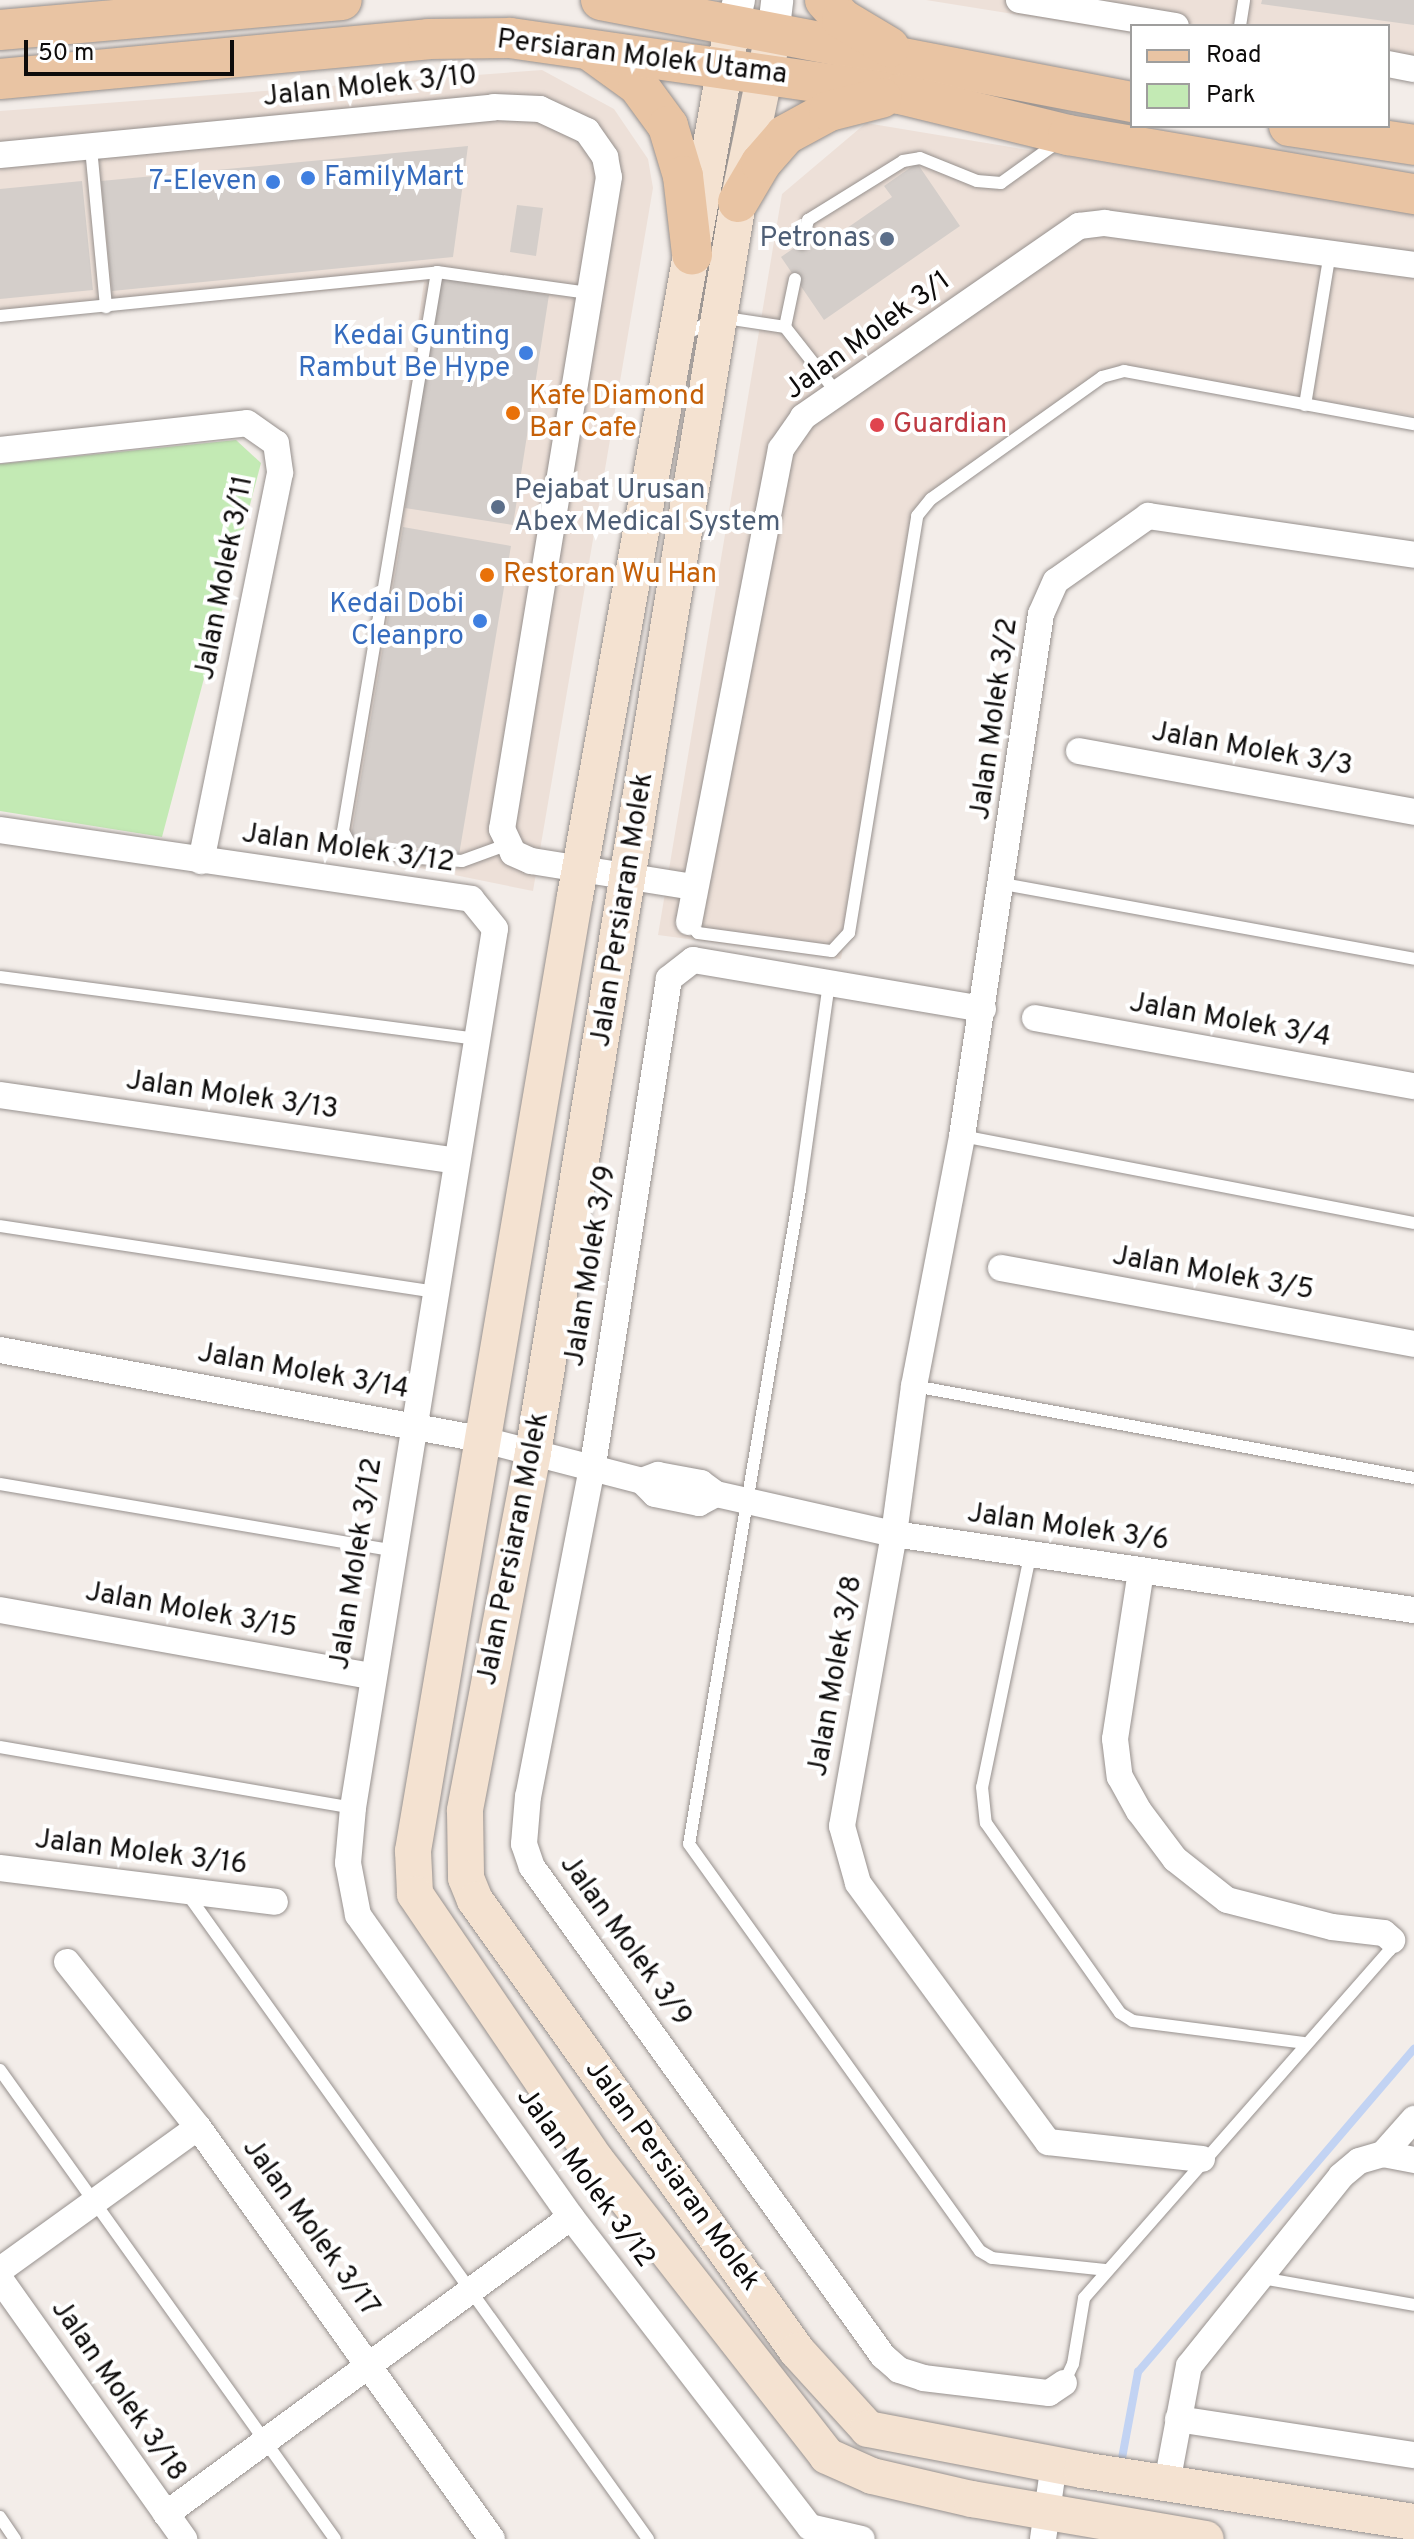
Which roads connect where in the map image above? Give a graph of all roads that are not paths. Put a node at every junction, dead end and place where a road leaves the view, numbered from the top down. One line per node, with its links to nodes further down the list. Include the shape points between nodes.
1 (342, 0): 6 (main road)
2 (825, 0): 18 (main road)
3 (1019, 0): 10 (street)
4 (1244, 0): 11 (lane)
5 (631, 2): 8 (main road, Persiaran Molek Utama)
6 (220, 5): 7 (main road)
7 (130, 10): 12 (main road)
8 (736, 14): 9 (main road, Persiaran Molek Utama); 15 (main road, Jalan Persiaran Molek)
9 (775, 18): 17 (main road, Jalan Persiaran Molek); 18 (main road, Persiaran Molek Utama)
10 (1164, 24)
11 (1240, 24)
12 (0, 30)
13 (582, 45): 15 (main road, Persiaran Molek Utama); 19 (main road, Persiaran Molek Utama, via 510,38 428,39); 30 (main road, via 638,85 668,126 683,176)
14 (1390, 64): 16 (street)
15 (725, 68): 17 (main road, Persiaran Molek Utama); 30 (main road, Jalan Persiaran Molek)
16 (1414, 69)
17 (765, 75): 18 (main road, Persiaran Molek Utama); 27 (main road, Jalan Persiaran Molek)
18 (909, 78): 20 (main road); 22 (main road); 27 (main road, via 810,118 785,135)
19 (0, 79)
20 (1130, 102)
21 (1302, 128): 23 (main road)
22 (1068, 135): 26 (main road); 28 (lane, via 1001,183 977,181 920,158 903,161 808,220)
23 (1414, 145)
24 (91, 148): 25 (street, Jalan Molek 3/10); 34 (street, Jalan Molek 3/10, via 494,107 540,109 587,131 605,157 609,177); 35 (lane)
25 (0, 155)
26 (1414, 194)
27 (738, 202): 37 (main road, Jalan Persiaran Molek)
28 (802, 243)
29 (1330, 250): 31 (street, Jalan Molek 3/1); 40 (street, Jalan Molek 3/1, via 1105,223 1079,226); 41 (lane)
30 (692, 254): 39 (main road, Jalan Persiaran Molek)
31 (1414, 265)
32 (437, 272): 34 (lane); 35 (lane); 48 (lane, via 343,831 351,846 404,857 462,861)
33 (795, 279): 38 (lane)
34 (589, 293): 48 (street, Jalan Molek 3/10, via 502,829)
35 (106, 307): 36 (lane)
36 (0, 316)
37 (719, 317): 38 (lane); 39 (lane, via 694,327); 51 (main road, Jalan Persiaran Molek)
38 (785, 327): 40 (lane)
39 (675, 350): 50 (main road, Jalan Persiaran Molek)
40 (837, 393): 53 (street, Jalan Molek 3/1, via 803,417 781,449)
41 (1305, 405): 42 (lane); 54 (lane, via 1124,371 1102,377 931,499 917,516 849,933 832,951 698,933)
42 (1414, 424)
43 (0, 450): 49 (street, Jalan Molek 3/11, via 247,423 276,443 280,473)
44 (1414, 555): 52 (street, Jalan Molek 3/2, via 1148,516 1056,581 1041,614)
45 (1079, 751): 46 (street, Jalan Molek 3/3)
46 (1414, 812)
47 (0, 830): 49 (street, Jalan Molek 3/12)
48 (509, 844): 50 (street, via 513,853 531,861)
49 (201, 861): 60 (street, Jalan Molek 3/12, via 471,899 495,929)
50 (580, 870): 51 (street); 73 (main road, Jalan Persiaran Molek)
51 (628, 878): 53 (street); 74 (main road, Jalan Persiaran Molek)
52 (1003, 884): 55 (lane); 58 (street, Jalan Molek 3/2)
53 (693, 887): 54 (street, Jalan Molek 3/1)
54 (689, 922)
55 (1414, 959)
56 (0, 977): 60 (lane)
57 (829, 983): 58 (street); 75 (street, Jalan Molek 3/9, via 693,960 669,979); 78 (lane, via 800,1190)
58 (983, 1009): 63 (street, Jalan Molek 3/8)
59 (1035, 1018): 61 (street, Jalan Molek 3/4)
60 (477, 1039): 64 (street, Jalan Molek 3/12)
61 (1414, 1086)
62 (0, 1095): 64 (street, Jalan Molek 3/13)
63 (962, 1136): 65 (lane); 71 (street, Jalan Molek 3/8)
64 (456, 1161): 68 (street, Jalan Molek 3/12)
65 (1414, 1223)
66 (0, 1226): 68 (lane)
67 (1001, 1268): 69 (street, Jalan Molek 3/5)
68 (435, 1292): 72 (street, Jalan Molek 3/12)
69 (1414, 1344)
70 (0, 1350): 72 (street, Jalan Molek 3/14)
71 (914, 1386): 76 (lane); 79 (street, Jalan Molek 3/8)
72 (412, 1424): 73 (street, Jalan Molek 3/14); 80 (street, Jalan Molek 3/12)
73 (484, 1440): 74 (street, Jalan Molek 3/14); 118 (main road, Jalan Persiaran Molek, via 413,1851 415,1894 596,2160 827,2456 872,2476)
74 (533, 1453): 75 (street, Jalan Molek 3/14); 113 (main road, Jalan Persiaran Molek, via 465,1811 466,1878 475,1900 797,2351 856,2421 911,2440)
75 (592, 1468): 78 (street, Jalan Molek 3/6, via 642,1481 655,1494 699,1503 716,1494); 109 (street, Jalan Molek 3/9, via 528,1796 524,1844 532,1867 883,2356 899,2370 923,2378 1049,2393)
76 (1414, 1478)
77 (0, 1484): 80 (lane)
78 (744, 1500): 79 (street, Jalan Molek 3/6); 103 (lane, via 689,1844 980,2251 992,2258)
79 (894, 1534): 81 (street, Jalan Molek 3/6); 98 (street, Jalan Molek 3/8, via 842,1826 858,1883 1048,2142)
80 (392, 1550): 85 (street, Jalan Molek 3/12)
81 (1030, 1556): 82 (street, Jalan Molek 3/6); 93 (lane, via 982,1787 986,1823 1120,2013 1133,2021)
82 (1141, 1571): 84 (street, Jalan Molek 3/6); 91 (street, via 1115,1739 1120,1777 1139,1811 1175,1859 1227,1900 1332,1927 1384,1933)
83 (0, 1610): 85 (street, Jalan Molek 3/15)
84 (1414, 1610)
85 (371, 1676): 87 (street, Jalan Molek 3/12)
86 (0, 1747): 87 (lane)
87 (353, 1808): 101 (street, Jalan Molek 3/12, via 348,1863 358,1915)
88 (0, 1868): 89 (street, Jalan Molek 3/16)
89 (184, 1890): 90 (street, Jalan Molek 3/16); 106 (lane)
90 (275, 1902)
91 (1392, 1940): 93 (lane, via 1390,1950)
92 (67, 1962): 96 (street, Jalan Molek 3/17)
93 (1304, 2043): 98 (lane)
94 (0, 2070): 100 (lane)
95 (1414, 2119): 97 (street)
96 (198, 2127): 100 (street); 108 (street, Jalan Molek 3/17)
97 (1383, 2154): 99 (street); 104 (street, via 1359,2161 1341,2176)
98 (1202, 2159): 103 (lane)
99 (1414, 2160)
100 (95, 2200): 102 (street); 111 (lane)
101 (571, 2217): 106 (street); 124 (street, Jalan Molek 3/12, via 810,2527)
102 (0, 2270)
103 (1106, 2270): 109 (lane, via 1084,2298 1073,2364)
104 (1261, 2278): 107 (lane); 110 (street, via 1189,2366)
105 (0, 2279): 115 (street, Jalan Molek 3/18)
106 (472, 2290): 108 (street); 123 (lane)
107 (1414, 2305)
108 (371, 2366): 111 (street); 122 (street, Jalan Molek 3/17)
109 (1064, 2383)
110 (1178, 2419): 112 (street); 114 (street)
111 (267, 2442): 115 (street); 121 (lane)
112 (1414, 2455)
113 (1068, 2467): 114 (main road, Jalan Persiaran Molek); 118 (street)
114 (1160, 2482): 117 (main road, Jalan Persiaran Molek)
115 (166, 2514): 120 (street, Jalan Molek 3/18)
116 (0, 2517): 119 (lane)
117 (1414, 2522)
118 (1057, 2524): 125 (main road, Jalan Persiaran Molek)
119 (15, 2539)
120 (184, 2539)
121 (335, 2539)
122 (492, 2539)
123 (648, 2539)
124 (862, 2539)
125 (1206, 2539)

